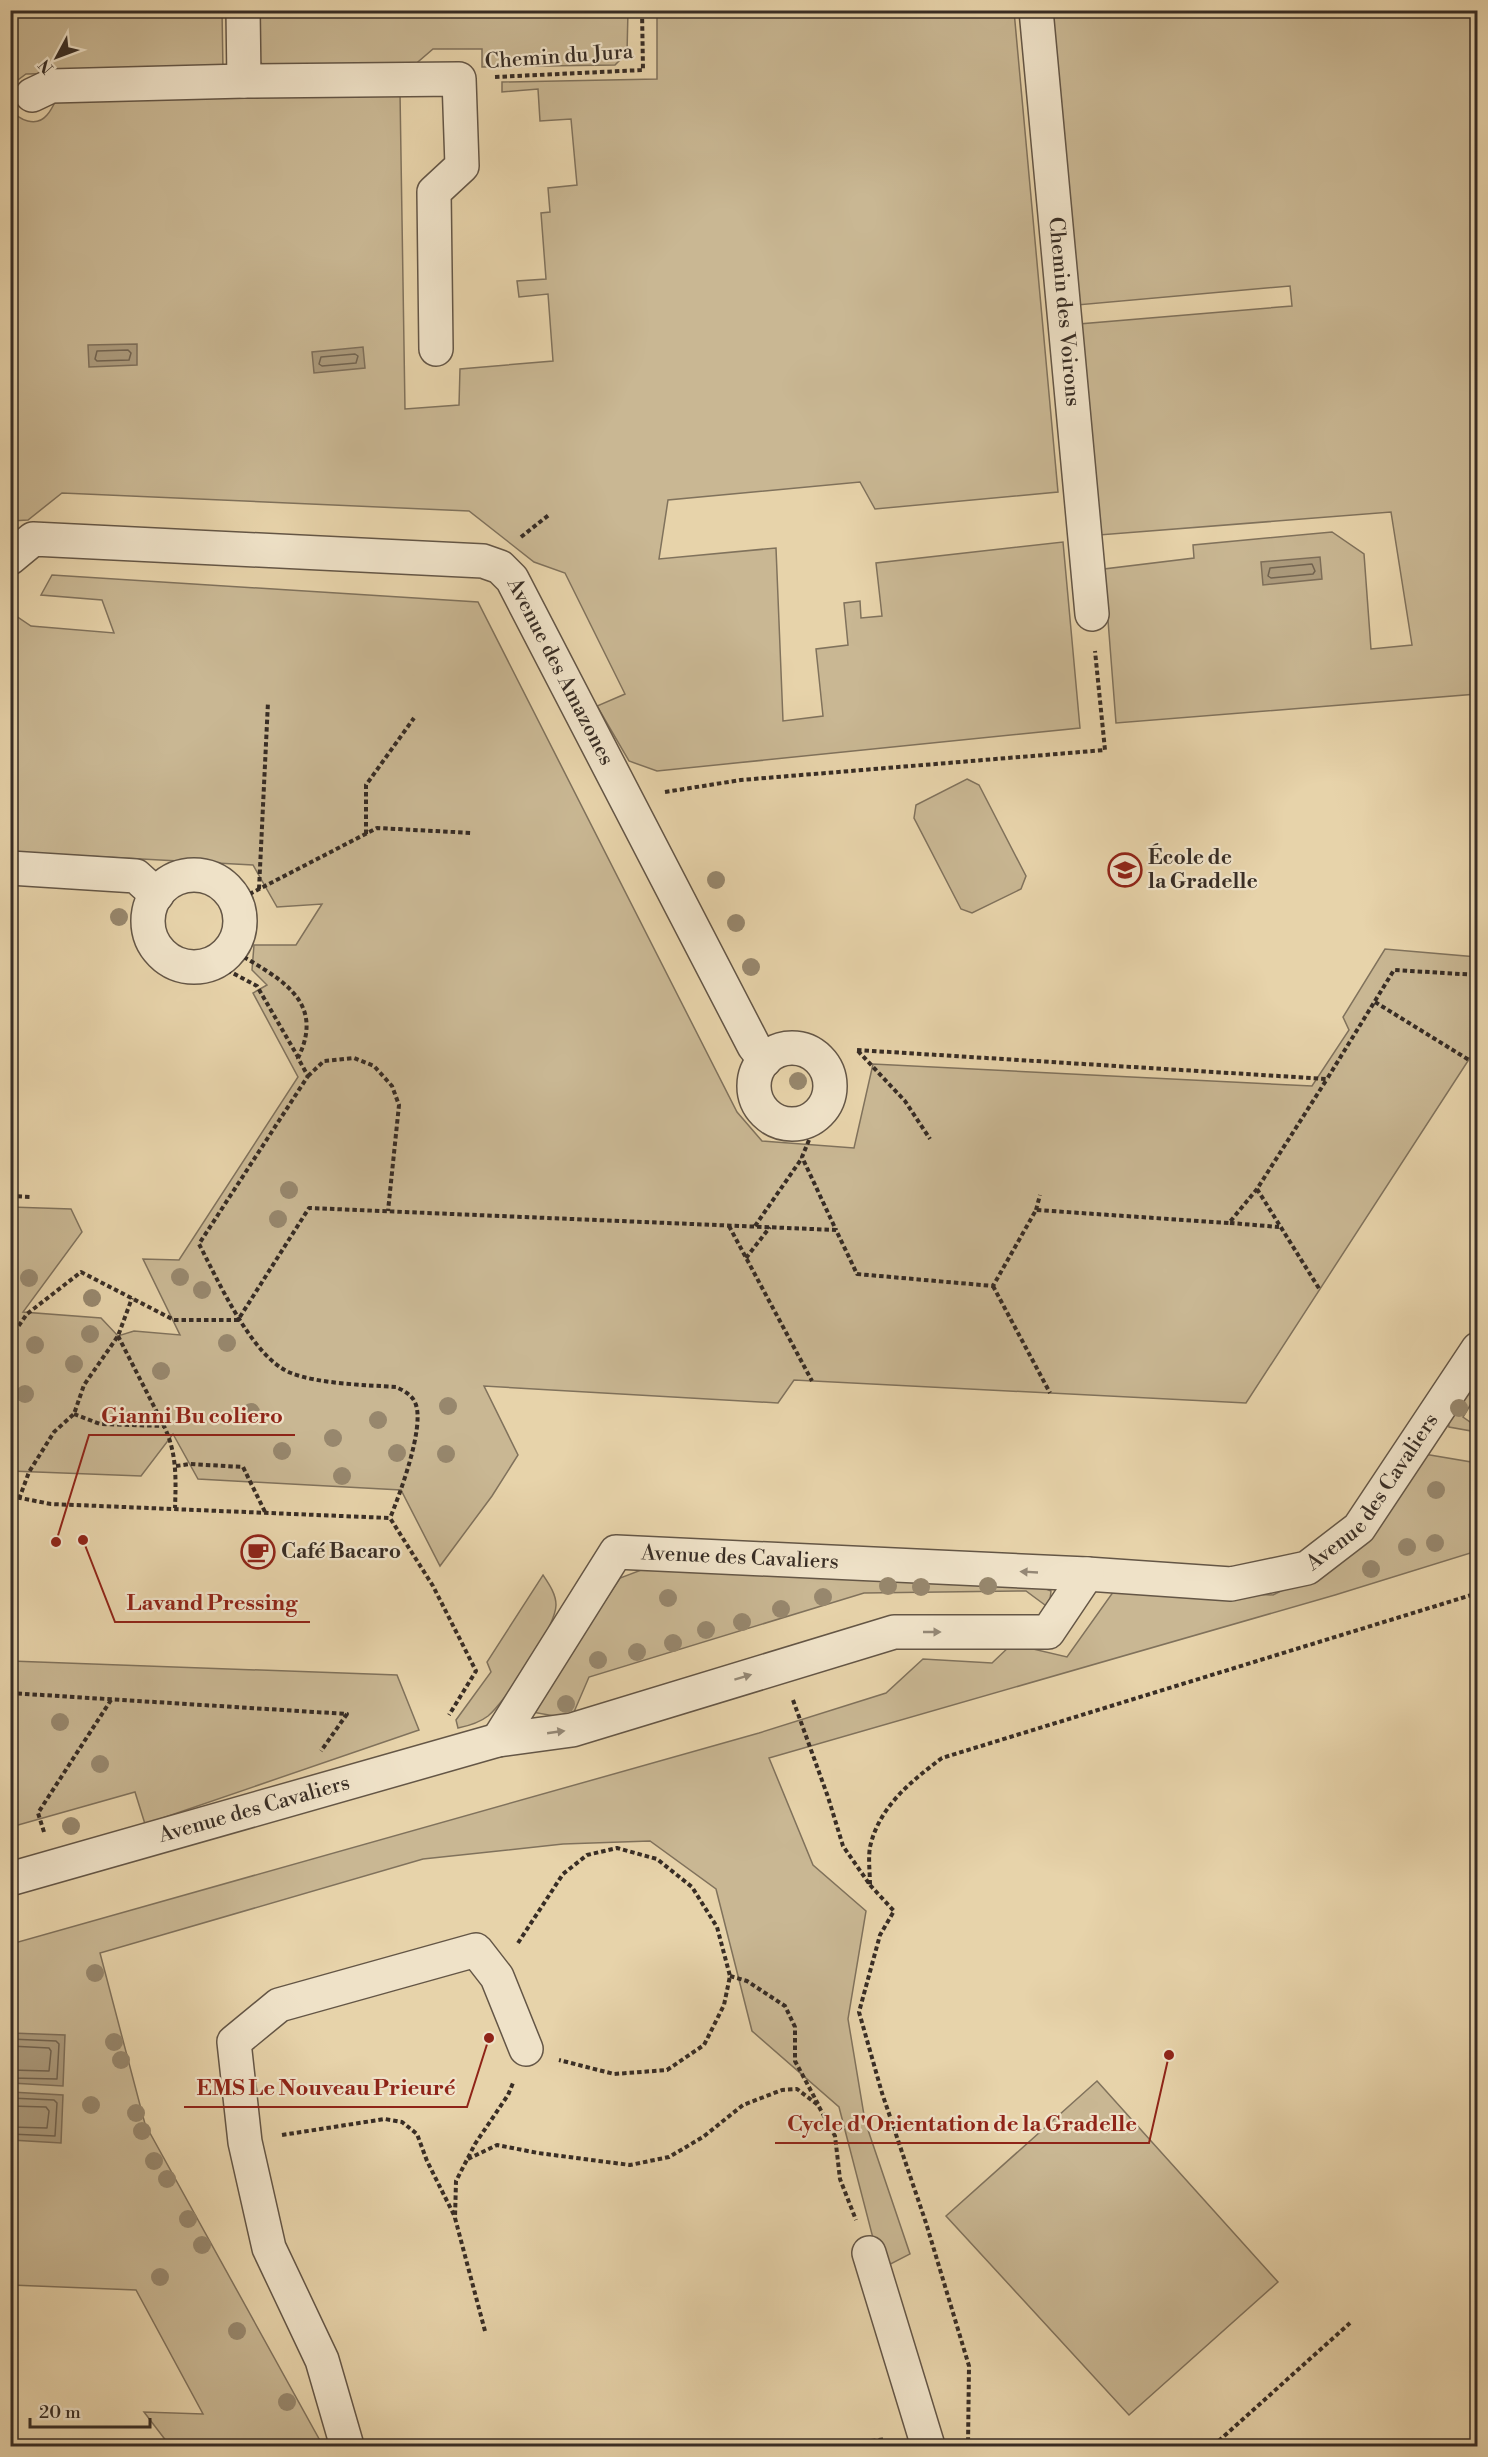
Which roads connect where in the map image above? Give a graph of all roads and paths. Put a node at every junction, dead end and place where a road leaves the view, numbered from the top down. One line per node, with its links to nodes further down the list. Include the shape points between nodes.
1 (243, 10): 5 (street)
2 (642, 10): 4 (path, Chemin du Jura, via 643,70)
3 (1036, 10): 9 (street, Chemin des Voirons)
4 (459, 79): 5 (street); 7 (street, via 462,166 434,192)
5 (244, 81): 6 (street, via 51,86)
6 (32, 95)
7 (436, 349)
8 (10, 558): 12 (street, Avenue des Amazones, via 33,539 483,561 500,567 512,579)
9 (1092, 614): 12 (path, via 1105,750 741,780)
10 (267, 702): 17 (path)
11 (414, 718): 14 (path, via 366,785)
12 (625, 799): 22 (street, Avenue des Amazones, via 753,1046)
13 (472, 833): 14 (path, via 377,828)
14 (366, 834): 17 (path)
15 (10, 868): 16 (street, via 135,876)
16 (157, 895): 17 (street, via 174,879 195,876); 18 (street, via 149,912 148,927 160,953 172,962 200,967)
17 (247, 896): 18 (street, via 240,926)
18 (223, 956): 21 (path, via 257,986); 21 (path, via 292,989 306,1010 304,1046)
19 (1478, 975): 20 (path, via 1394,970)
20 (1375, 1002): 23 (path); 25 (path)
21 (298, 1058): 24 (path)
22 (765, 1060)
23 (1469, 1060)
24 (308, 1076): 34 (path, via 324,1061 354,1058 374,1066 392,1086 399,1105); 45 (path, via 199,1244)
25 (1327, 1078): 26 (path, via 857,1050 905,1101); 29 (path)
26 (930, 1139)
27 (809, 1140): 28 (path)
28 (802, 1157): 37 (path); 40 (path)
29 (1257, 1189): 35 (path); 39 (path)
30 (1040, 1195): 33 (path)
31 (10, 1196): 32 (path)
32 (32, 1197)
33 (1036, 1210): 35 (path); 42 (path)
34 (388, 1211): 36 (path); 45 (path, via 309,1208)
35 (1229, 1223): 39 (path)
36 (728, 1226): 37 (path); 41 (path)
37 (755, 1226): 38 (path)
38 (770, 1227): 40 (path); 41 (path)
39 (1280, 1227): 43 (path)
40 (836, 1230): 42 (path, via 857,1274)
41 (746, 1258): 49 (path)
42 (993, 1286): 50 (path)
43 (1320, 1290)
44 (132, 1298): 45 (path, via 174,1320); 46 (path); 47 (path, via 81,1272 27,1314)
45 (238, 1320): 58 (path, via 290,1373 396,1387 408,1393 416,1404 418,1420 406,1479)
46 (118, 1336): 51 (path, via 84,1385); 52 (path)
47 (10, 1338)
48 (1478, 1349): 59 (street, Avenue des Cavaliers, via 1359,1528 1307,1568 1231,1584)
49 (812, 1381)
50 (1050, 1393)
51 (74, 1414): 52 (path, via 100,1424); 55 (path, via 54,1432 29,1472)
52 (164, 1426): 53 (path)
53 (176, 1466): 56 (path); 57 (path, via 243,1467)
54 (10, 1496): 55 (path)
55 (19, 1499): 56 (path, via 51,1504)
56 (175, 1508): 57 (path)
57 (265, 1512): 58 (path)
58 (390, 1518): 61 (path, via 433,1586)
59 (1087, 1574): 65 (street, Avenue des Cavaliers, one-way to 59, via 572,1730 894,1632 1048,1632); 65 (street, Avenue des Cavaliers, one-way to 65, via 616,1552)
60 (1478, 1593): 69 (path, via 942,1758 912,1780 885,1810 870,1848)
61 (476, 1671)
62 (10, 1693): 63 (path)
63 (111, 1699): 66 (path, via 346,1714); 67 (path, via 38,1813)
64 (798, 1715): 69 (path, via 843,1846)
65 (498, 1740): 67 (street, Avenue des Cavaliers)
66 (321, 1753)
67 (53, 1867): 68 (street, Avenue des Cavaliers)
68 (10, 1879)
69 (870, 1885): 84 (path, via 894,1911 880,1935 859,2012 969,2366)
70 (730, 1976): 71 (path, via 717,1927 692,1887 657,1859 617,1848 587,1855 563,1874); 72 (path, via 724,2005 704,2045 667,2070 614,2074); 73 (path, via 747,1981 785,2006 795,2026 795,2061)
71 (497, 1977): 72 (street); 74 (street, via 476,1950 279,2005 234,2042)
72 (526, 2049): 75 (path, via 508,2095)
73 (819, 2105): 75 (path, via 797,2089 782,2090 743,2105 703,2137 669,2157 630,2165 497,2145); 77 (path, via 835,2136 840,2179)
74 (245, 2142): 76 (path, via 385,2119 402,2122 417,2134); 81 (street, via 269,2248 322,2360)
75 (467, 2159): 76 (path, via 456,2181)
76 (455, 2218): 79 (path)
77 (869, 2253): 83 (street)
78 (1350, 2323): 85 (path)
79 (485, 2331)
80 (896, 2441): 82 (path)
81 (347, 2446)
82 (834, 2446)
83 (928, 2446)
84 (968, 2446)
85 (1213, 2446)

